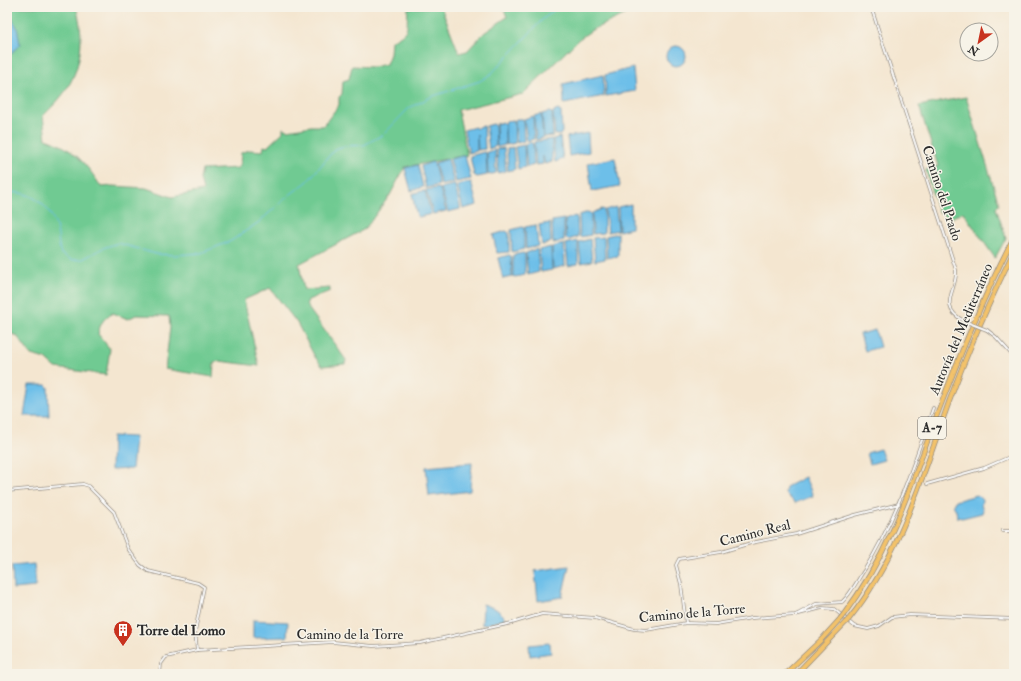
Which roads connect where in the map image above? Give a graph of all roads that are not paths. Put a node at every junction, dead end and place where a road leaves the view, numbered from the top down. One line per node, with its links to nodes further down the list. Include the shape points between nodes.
1 (871, 7): 4 (street, Camino del Prado, bridge, via 956,270 950,305 954,314 996,337)
2 (1014, 237): 19 (highway, Autovía del Mediterráneo / A-7, bridge, via 963,346 897,525 869,578 844,614 812,650)
3 (1014, 251): 20 (highway, Autovía del Mediterráneo / A-7, bridge, via 971,345 904,526 880,573 845,623)
4 (1014, 358)
5 (933, 408): 9 (street)
6 (1014, 455): 7 (street, via 984,468)
7 (927, 484)
8 (7, 491): 15 (street, via 86,484 114,512 128,549 140,565 148,571 198,583 204,587 195,631)
9 (899, 504): 12 (street, via 879,547 844,600 816,604); 14 (street, Camino Real, via 721,552 679,559 676,565)
10 (1002, 531): 11 (street)
11 (1014, 531)
12 (795, 615): 13 (street, Camino de la Torre, via 828,608 854,626 868,630 892,617 910,615); 14 (street, Camino de la Torre, via 716,624)
13 (1014, 619)
14 (686, 623): 15 (street, Camino de la Torre, via 646,630 595,618 542,614 453,637 414,643 373,646 333,642)
15 (197, 650): 18 (street, Camino de la Torre, via 166,657 161,664)
16 (70, 674): 17 (street)
17 (118, 674)
18 (160, 674)
19 (785, 674)
20 (796, 674)

